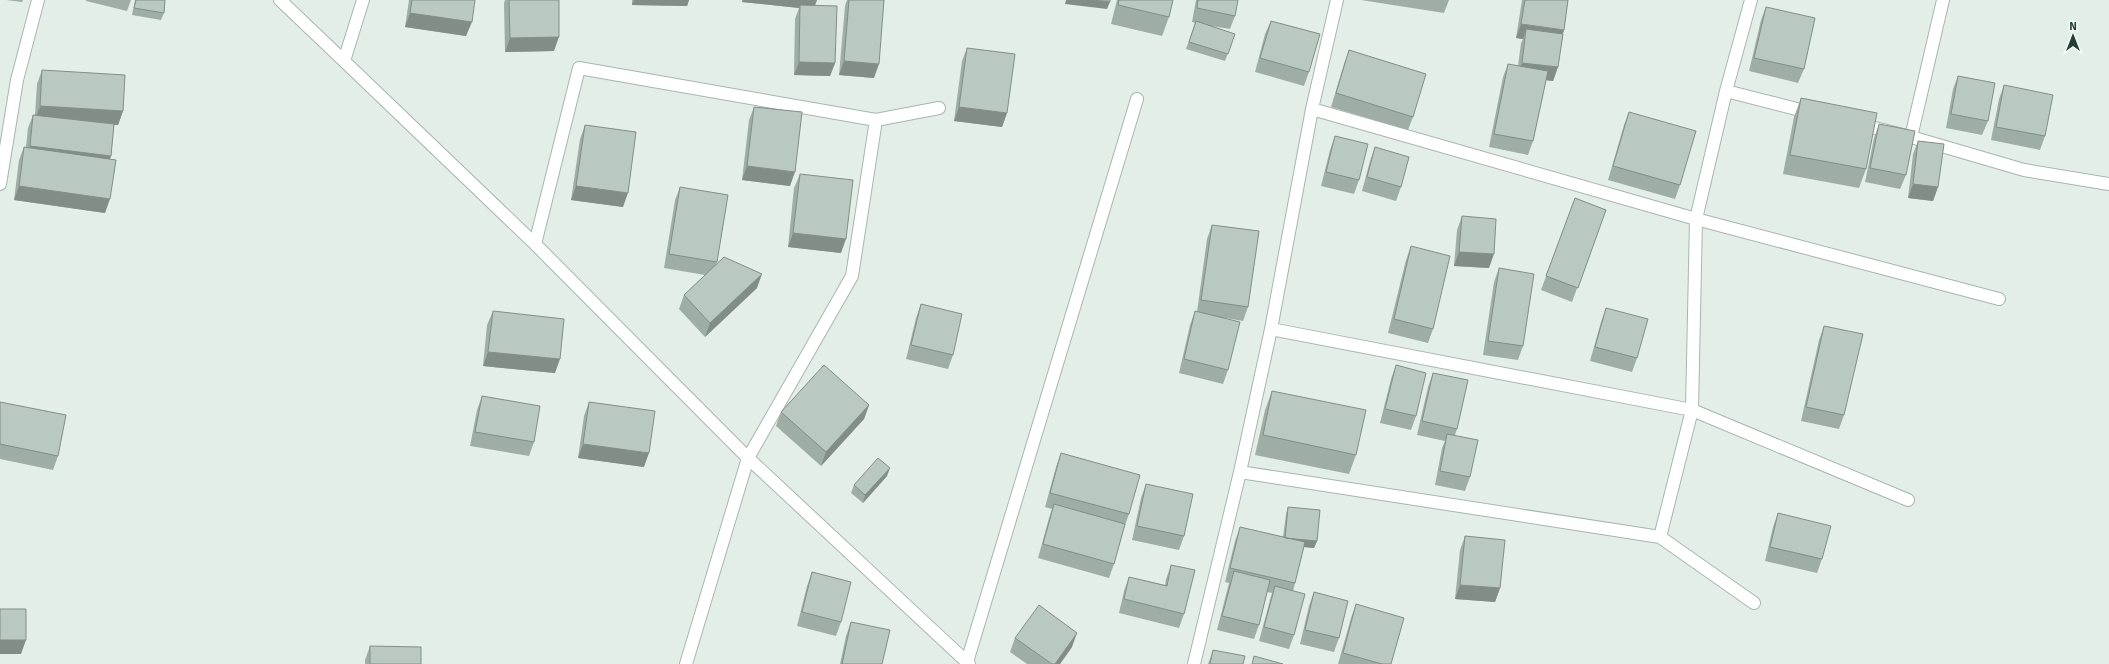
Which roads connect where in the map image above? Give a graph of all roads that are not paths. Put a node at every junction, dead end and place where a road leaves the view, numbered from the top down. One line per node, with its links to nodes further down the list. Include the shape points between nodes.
1 (38, 0): 16 (street, via 17,80)
2 (280, 0): 7 (street)
3 (363, 0): 7 (street)
4 (1337, 0): 11 (street)
5 (1751, 0): 8 (street)
6 (1944, 0): 15 (street)
7 (344, 61): 19 (street)
8 (1726, 92): 12 (street); 18 (street)
9 (1137, 99): 28 (street)
10 (939, 108): 13 (street)
11 (1312, 109): 18 (street); 21 (street)
12 (1826, 116)
13 (876, 120): 19 (street, via 580,68); 23 (street, via 852,276)
14 (1850, 122): 15 (street)
15 (1912, 137): 17 (street, via 2024,170)
16 (0, 184)
17 (2109, 184)
18 (1696, 218): 20 (street); 22 (street)
19 (535, 244): 23 (street)
20 (1999, 298)
21 (1271, 329): 22 (street); 24 (street)
22 (1692, 410): 25 (street); 26 (street)
23 (748, 458): 28 (street); 29 (street)
24 (1240, 472): 26 (street); 30 (street)
25 (1908, 500)
26 (1660, 537): 27 (street)
27 (1754, 603)
28 (968, 663)
29 (686, 664)
30 (1194, 664)

